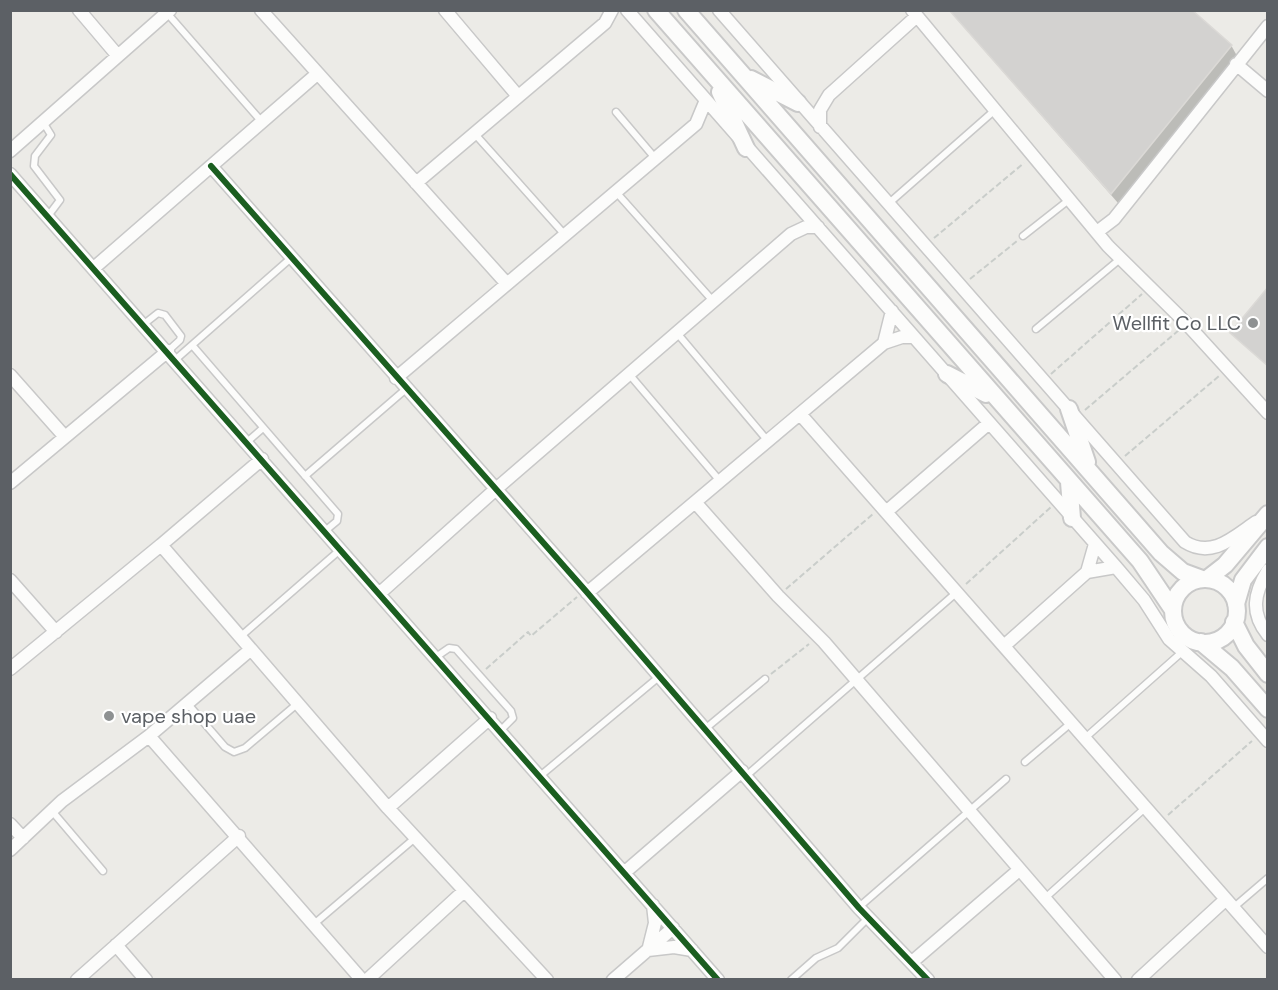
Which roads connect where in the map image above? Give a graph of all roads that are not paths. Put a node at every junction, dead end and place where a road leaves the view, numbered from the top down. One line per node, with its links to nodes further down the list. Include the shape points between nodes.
1 (79, 10): 13 (street)
2 (261, 10): 15 (street)
3 (445, 10): 19 (street)
4 (612, 10): 11 (street)
5 (656, 10): 16 (main road)
6 (686, 10): 17 (main road)
7 (719, 10): 22 (street)
8 (168, 12): 13 (street); 27 (lane)
9 (915, 13): 20 (street); 23 (street)
10 (631, 14): 11 (street); 21 (street)
11 (605, 23): 19 (street)
12 (1268, 26): 14 (street)
13 (118, 56): 26 (street)
14 (1236, 64): 18 (street); 43 (street, via 1114,219)
15 (317, 74): 27 (street); 36 (street)
16 (712, 75): 31 (main road); 65 (main road)
17 (742, 75): 22 (main road); 75 (main road)
18 (1268, 91)
19 (517, 95): 30 (street)
20 (829, 95): 22 (street); 29 (street, via 820,110)
21 (706, 100): 25 (street); 28 (street)
22 (798, 104): 29 (street)
23 (995, 110): 38 (street); 40 (lane)
24 (616, 112): 33 (lane)
25 (722, 118): 28 (street); 31 (street)
26 (43, 122): 32 (street); 41 (lane, via 51,135 35,156 34,166 60,200)
27 (262, 122): 34 (street)
28 (696, 124): 33 (street)
29 (820, 127): 40 (street)
30 (474, 133): 36 (street); 45 (lane)
31 (746, 148): 39 (street)
32 (10, 151)
33 (655, 158): 37 (street)
34 (211, 166): 47 (street); 49 (street)
35 (10, 174): 41 (street)
36 (416, 183): 50 (street)
37 (616, 191): 45 (street); 51 (lane)
38 (1070, 199): 43 (street); 46 (lane)
39 (798, 204): 42 (street); 44 (street)
40 (888, 204): 68 (street)
41 (48, 216): 49 (street)
42 (818, 227): 44 (street, via 806,227); 52 (street)
43 (1097, 232): 48 (street)
44 (791, 234): 51 (street)
45 (564, 235): 50 (street)
46 (1023, 236)
47 (291, 258): 58 (lane); 63 (street)
48 (1120, 259): 54 (lane); 66 (street, via 1186,323)
49 (95, 267): 53 (street)
50 (507, 284): 63 (street)
51 (714, 301): 55 (street)
52 (892, 311): 56 (street); 57 (street)
53 (144, 324): 59 (street); 59 (lane, via 162,313 179,331 180,340)
54 (1036, 329)
55 (676, 333): 60 (street); 72 (lane)
56 (914, 337): 57 (street); 61 (street)
57 (884, 343): 67 (street)
58 (192, 345): 59 (lane); 70 (lane)
59 (171, 356): 71 (street); 73 (street)
60 (629, 374): 77 (lane); 80 (street)
61 (947, 374): 65 (main road); 69 (street)
62 (10, 375): 71 (street)
63 (396, 378): 64 (street)
64 (406, 389): 76 (lane); 80 (street)
65 (995, 398): 78 (main road)
66 (1268, 413)
67 (800, 414): 72 (street); 82 (street)
68 (1073, 414): 75 (main road); 83 (street, via 1179,537 1192,546 1207,549 1222,545)
69 (989, 423): 82 (street); 84 (street)
70 (263, 428): 73 (lane); 76 (lane)
71 (65, 437): 79 (street)
72 (768, 441): 77 (street)
73 (247, 442): 74 (street)
74 (262, 459): 85 (street); 86 (street)
75 (1091, 471): 93 (main road, via 1168,560 1183,572)
76 (305, 476): 85 (lane, via 338,514 337,521)
77 (720, 481): 81 (street)
78 (1069, 482): 84 (main road); 99 (main road, via 1147,571)
79 (10, 483)
80 (496, 489): 95 (street); 97 (street)
81 (695, 502): 95 (street); 113 (street)
82 (884, 509): 96 (street)
83 (1267, 514): 93 (main road, via 1225,565)
84 (1072, 518): 87 (street)
85 (326, 531): 89 (street)
86 (161, 544): 101 (street); 103 (street)
87 (1095, 544): 90 (street); 92 (street)
88 (1268, 547): 98 (main road, via 1243,579)
89 (340, 549): 97 (street); 103 (lane)
90 (1116, 567): 92 (street); 107 (street)
91 (1268, 570): 102 (street, via 1255,606 1258,621)
92 (1087, 572): 105 (street)
93 (1204, 579): 98 (main road, via 1222,584); 99 (main road, via 1193,581 1178,593)
94 (10, 580): 101 (street)
95 (586, 591): 111 (street)
96 (957, 592): 105 (street); 113 (lane)
97 (380, 593): 108 (street)
98 (1236, 604): 100 (main road)
99 (1173, 610): 104 (main road, via 1178,628)
100 (1234, 622): 104 (main road, via 1217,640); 110 (main road, via 1246,646)
101 (56, 632): 109 (street)
102 (1268, 635)
103 (240, 638): 106 (street)
104 (1201, 642): 116 (main road, via 1232,668)
105 (1005, 645): 118 (street)
106 (250, 650): 114 (street); 115 (street)
107 (1182, 652): 122 (street, via 1211,676); 123 (lane)
108 (436, 657): 117 (street); 120 (lane, via 449,648 456,649 513,713)
109 (10, 669)
110 (1268, 674)
111 (660, 676): 119 (street); 126 (lane)
112 (765, 679): 119 (lane)
113 (856, 681): 125 (lane); 131 (street)
114 (187, 703): 115 (lane, via 225,747 234,752 245,748); 121 (street)
115 (297, 704): 129 (street)
116 (1268, 709)
117 (490, 718): 120 (street); 129 (street)
118 (1071, 723): 123 (street); 124 (lane)
119 (705, 729): 125 (street)
120 (501, 730): 126 (street)
121 (149, 736): 130 (street); 133 (street)
122 (1264, 737)
123 (1085, 739): 128 (street)
124 (1025, 762)
125 (744, 774): 139 (street); 145 (street)
126 (540, 776): 139 (street)
127 (1006, 779): 131 (lane)
128 (1145, 807): 142 (lane); 144 (street)
129 (388, 808): 135 (street)
130 (51, 810): 134 (street); 138 (lane)
131 (970, 812): 137 (street); 145 (lane)
132 (10, 824): 134 (street)
133 (238, 836): 147 (street); 149 (street)
134 (23, 838): 136 (street)
135 (415, 838): 141 (street); 147 (lane)
136 (10, 850)
137 (1019, 870): 142 (street); 153 (street)
138 (103, 871)
139 (625, 872): 143 (street)
140 (1268, 878): 144 (lane)
141 (464, 891): 158 (street); 159 (street)
142 (1044, 898): 163 (street)
143 (652, 904): 148 (street); 151 (street, via 655,923)
144 (1229, 904): 150 (street); 164 (street)
145 (859, 908): 146 (street)
146 (868, 918): 153 (street); 161 (lane, via 838,948 816,958)
147 (314, 924): 157 (street)
148 (673, 928): 151 (street); 152 (street)
149 (116, 945): 155 (street); 156 (street)
150 (1268, 947)
151 (647, 950): 152 (street); 154 (street)
152 (692, 950): 160 (street)
153 (912, 962): 162 (street)
154 (620, 978)
155 (77, 980)
156 (146, 980)
157 (362, 980)
158 (367, 980)
159 (547, 980)
160 (718, 980)
161 (791, 980)
162 (928, 980)
163 (1115, 980)
164 (1138, 980)

